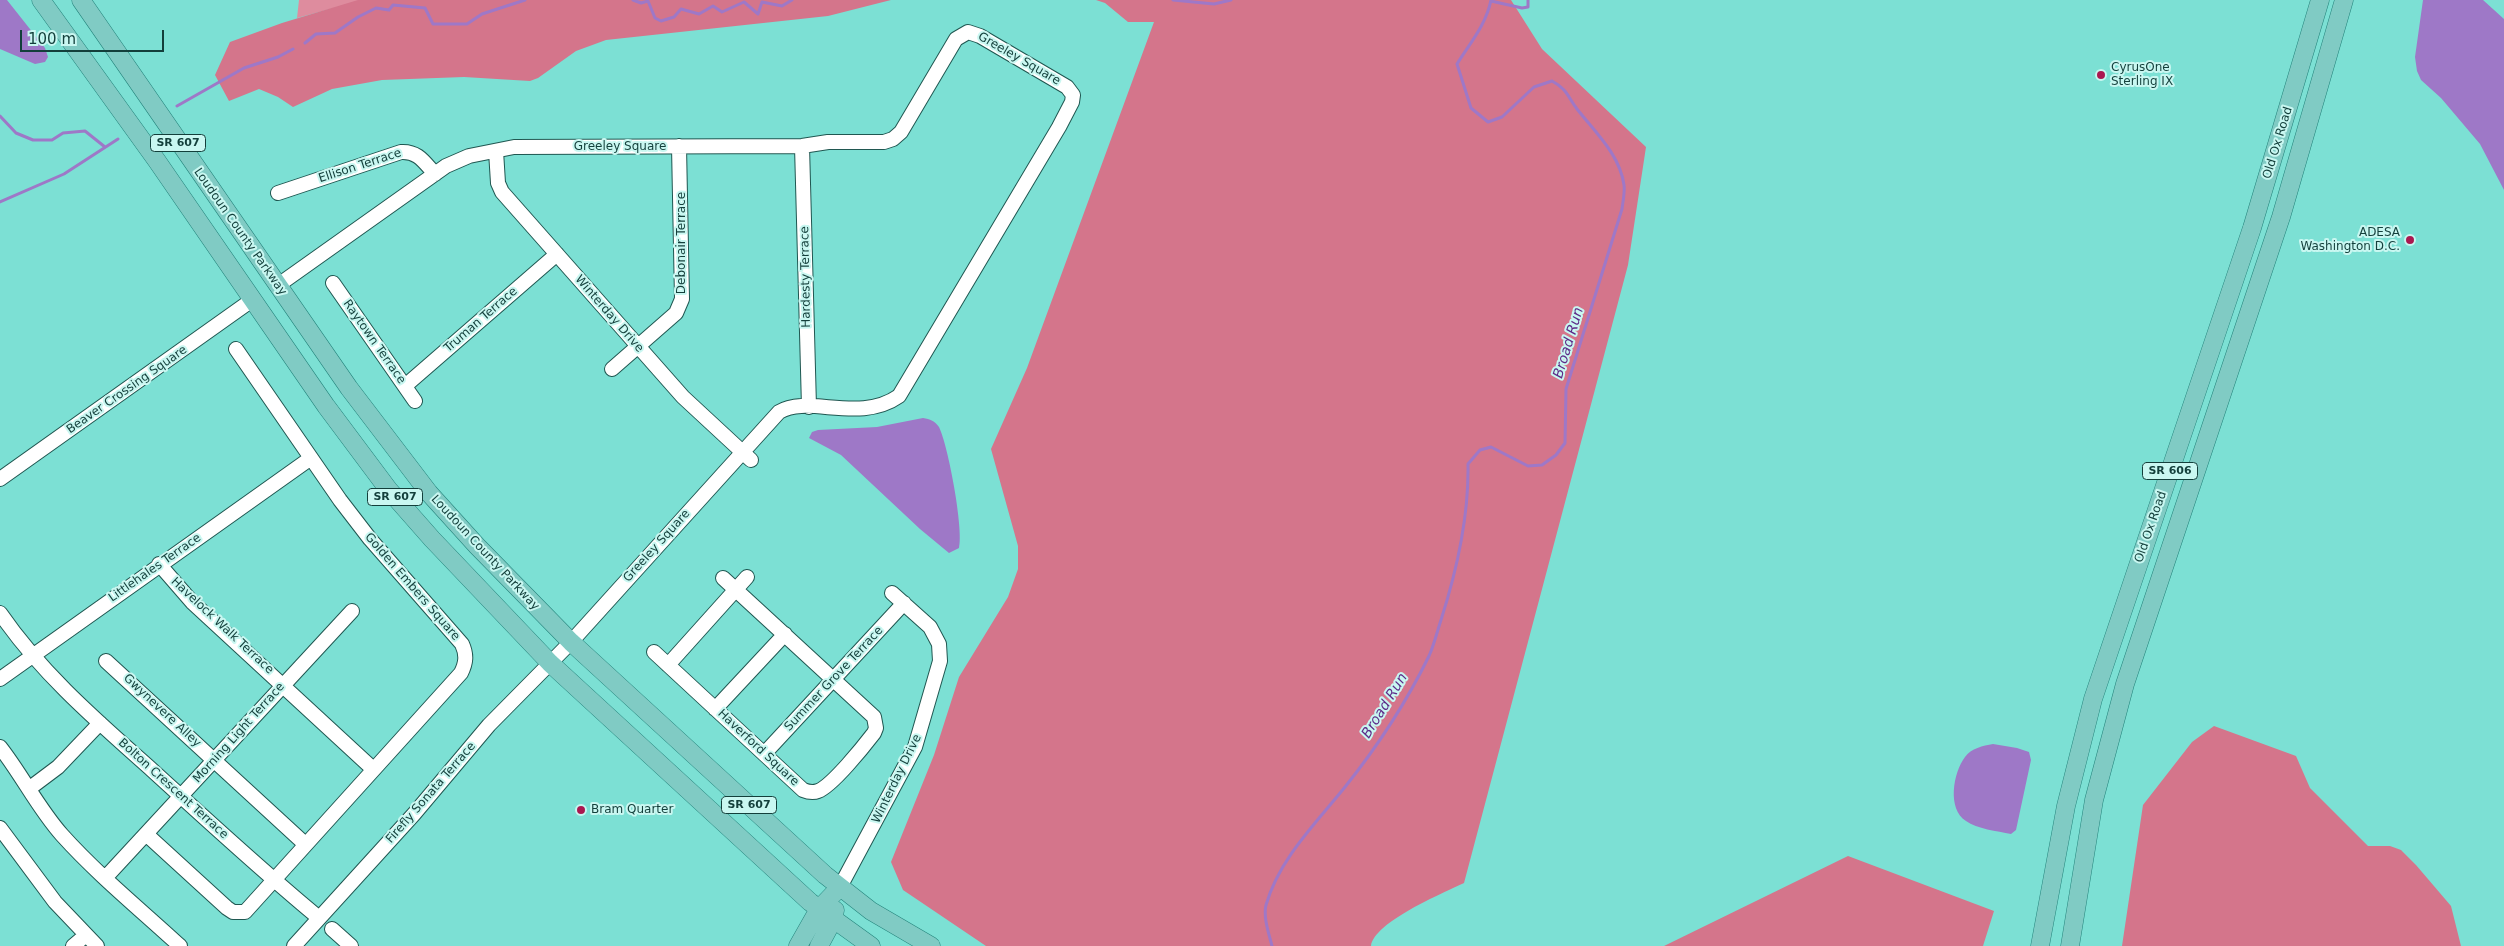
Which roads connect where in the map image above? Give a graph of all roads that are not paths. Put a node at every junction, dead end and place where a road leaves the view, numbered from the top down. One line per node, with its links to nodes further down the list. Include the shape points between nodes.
1 (41, 0): 13 (main road, SR 607)
2 (80, 0): 12 (main road, Loudoun County Parkway / SR 607)
3 (2320, 0): 69 (main road, Old Ox Road / SR 606, via 2252,228 2093,699 2066,806)
4 (2344, 0): 59 (main road, Old Ox Road / SR 606, via 2281,218 2118,709 2094,800)
5 (679, 146): 6 (street, Greeley Square); 7 (street, Greeley Square, via 514,147); 14 (street, Debonair Terrace, via 682,299 676,313)
6 (802, 146): 19 (street, Hardesty Terrace); 19 (street, Greeley Square, via 893,139 901,132 956,38 968,32 1067,87 1073,95 1059,127 899,396 891,402 860,409)
7 (496, 151): 8 (street, Greeley Square, via 457,160); 10 (street, Winterday Drive, via 497,177 502,192)
8 (435, 174): 9 (street, Ellison Terrace, via 419,155 401,152); 12 (street, Greeley Square)
9 (278, 193)
10 (557, 254): 14 (street, Winterday Drive); 17 (street, Truman Terrace)
11 (333, 283): 17 (street, Raytown Terrace)
12 (277, 286): 32 (main road, Loudoun County Parkway / SR 607, via 429,493)
13 (252, 300): 22 (street, Beaver Crossing Square); 36 (main road, SR 607, via 388,489 472,583)
14 (638, 346): 16 (street, Debonair Terrace); 20 (street, Winterday Drive, via 683,397)
15 (236, 349): 21 (street, Golden Embers Square)
16 (612, 369)
17 (405, 386): 18 (street, Raytown Terrace)
18 (415, 400)
19 (809, 407): 20 (street, Greeley Square, via 794,406 779,412)
20 (746, 456): 32 (street, Greeley Square)
21 (311, 458): 23 (street, Littlehales Terrace); 46 (street, Golden Embers Square, via 370,539 458,639 466,655 460,673)
22 (0, 479)
23 (159, 564): 34 (street, Littlehales Terrace); 40 (street, Havelock Walk Terrace, via 192,602)
24 (747, 577): 26 (street)
25 (723, 578): 26 (street, Haverford Square)
26 (736, 589): 31 (street, Haverford Square); 37 (street)
27 (892, 593): 28 (street, Winterday Drive)
28 (904, 603): 39 (street, Summer Grove Terrace); 54 (street, Winterday Drive, via 930,627 939,644 940,660 935,683 915,746)
29 (352, 611): 40 (street, Morning Light Terrace)
30 (0, 613): 34 (street)
31 (785, 634): 39 (street, Haverford Square); 41 (street)
32 (571, 642): 36 (street, Firefly Sonata Terrace); 54 (main road, Loudoun County Parkway / SR 607)
33 (654, 652): 37 (street, Haverford Square)
34 (31, 655): 38 (street, Littlehales Terrace); 42 (street, Bolton Crescent Terrace, via 65,692)
35 (106, 661): 45 (street, Gwynevere Alley)
36 (550, 663): 55 (main road, SR 607); 56 (street, Firefly Sonata Terrace, via 489,725 414,814)
37 (668, 665): 41 (street, Haverford Square)
38 (0, 679)
39 (834, 679): 44 (street, Summer Grove Terrace); 44 (street, Haverford Square, via 871,713 876,728 871,738 834,778 823,788 809,793)
40 (283, 684): 45 (street, Morning Light Terrace); 46 (street, Havelock Walk Terrace)
41 (715, 709): 44 (street, Haverford Square)
42 (100, 722): 47 (street, via 58,767); 48 (street, Bolton Crescent Terrace)
43 (0, 747): 47 (street)
44 (764, 754)
45 (214, 760): 48 (street, Morning Light Terrace); 51 (street, Gwynevere Alley)
46 (374, 769): 51 (street, Golden Embers Square)
47 (30, 788): 52 (street, via 45,814)
48 (181, 796): 50 (street, Morning Light Terrace); 53 (street, Bolton Crescent Terrace)
49 (0, 828): 58 (street, via 56,902)
50 (146, 834): 52 (street, Morning Light Terrace); 53 (street, Golden Embers Square, via 233,912 245,912)
51 (304, 844): 53 (street, Golden Embers Square)
52 (106, 877): 62 (street)
53 (273, 880): 56 (street, Bolton Crescent Terrace)
54 (840, 887): 55 (main road); 68 (main road, Loudoun County Parkway / SR 607, via 892,925)
55 (826, 914): 65 (main road); 66 (main road); 67 (main road, SR 607)
56 (319, 918): 63 (street, Firefly Sonata Terrace)
57 (332, 929): 64 (street)
58 (86, 935): 60 (street); 61 (street)
59 (2070, 943)
60 (73, 946)
61 (97, 946)
62 (180, 946)
63 (294, 946)
64 (351, 946)
65 (798, 946)
66 (818, 946)
67 (872, 946)
68 (932, 946)
69 (2040, 946)

